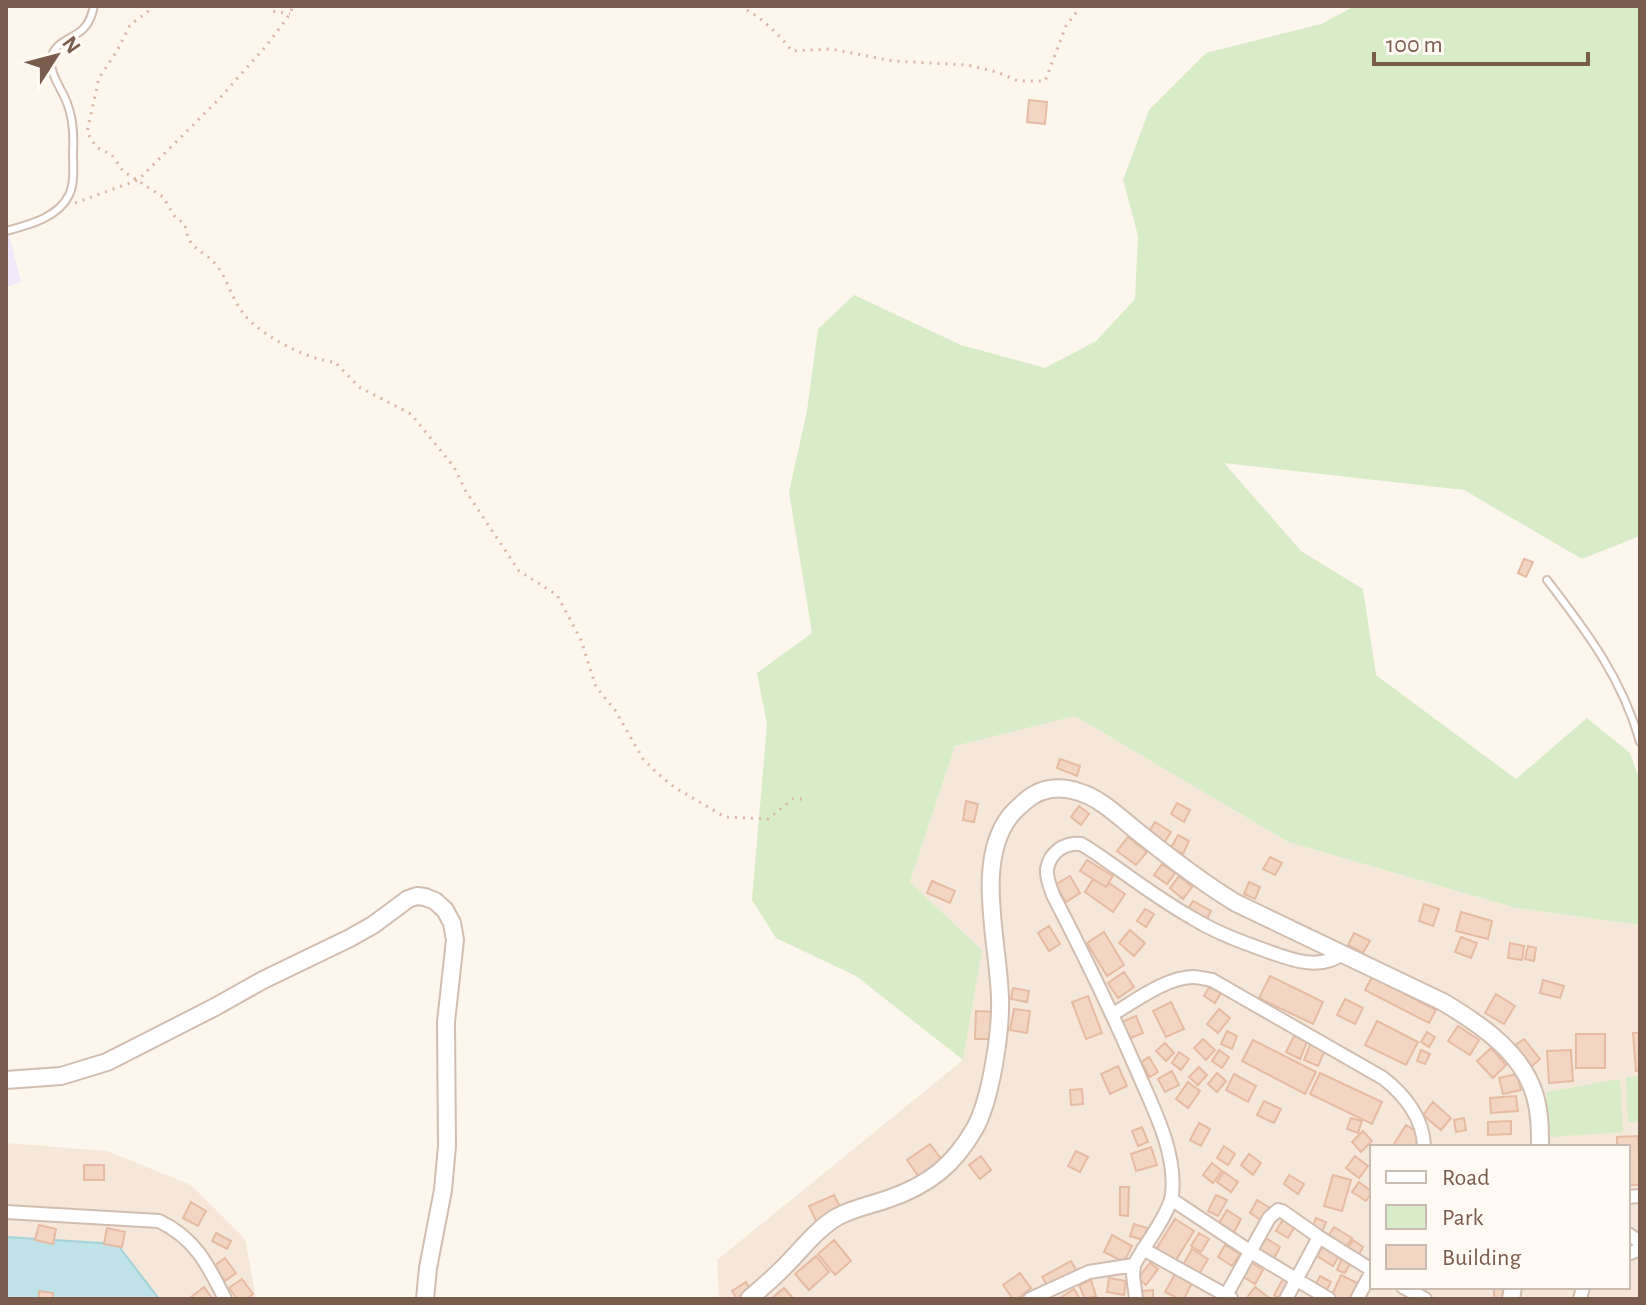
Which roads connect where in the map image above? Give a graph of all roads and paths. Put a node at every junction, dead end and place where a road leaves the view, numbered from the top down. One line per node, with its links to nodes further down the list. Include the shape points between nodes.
1 (94, 6): 9 (lane, via 85,27 52,56 74,132 70,194)
2 (155, 6): 8 (path, via 130,25 99,78 87,132 96,147)
3 (272, 6): 7 (path, via 272,11)
4 (293, 6): 7 (path)
5 (740, 6): 6 (path, via 780,35 792,51 831,49 893,61 967,65 1018,81 1045,81 1066,26)
6 (1081, 6)
7 (290, 14): 8 (path, via 219,99)
8 (138, 180): 9 (path); 13 (path, via 163,197 185,224 186,237 216,264 243,314 272,338 319,361 335,362 359,387 411,414 454,467 519,571 557,595 581,640 596,687 657,773 725,817 768,819 793,799)
9 (60, 208): 10 (lane)
10 (6, 231)
11 (1547, 580): 12 (lane, via 1602,655)
12 (1640, 742)
13 (808, 799)
14 (1343, 953): 15 (street, via 1328,962 1302,962 1237,940 1194,920 1081,844 1065,845 1051,859 1047,880); 18 (street, via 1443,1002 1498,1041 1535,1094); 32 (street, via 1204,883 1081,792 1047,788 1029,797 1010,816 993,856 1000,1010 977,1125 952,1162 934,1176 821,1228)
15 (1113, 1014): 17 (street, via 1168,983 1195,977 1212,980 1399,1090); 19 (street, via 1166,1142)
16 (6, 1080): 31 (street, via 61,1076 107,1062 350,938 408,899 435,901 452,923 455,940 446,1022 447,1146)
17 (1424, 1145)
18 (1540, 1145)
19 (1171, 1199): 22 (street); 23 (street)
20 (6, 1212): 30 (street, via 159,1221 176,1228 201,1254)
21 (1319, 1237): 23 (street, via 1278,1210); 25 (street); 27 (street)
22 (1143, 1249): 24 (street); 29 (street)
23 (1251, 1252): 27 (street); 29 (street)
24 (1134, 1265): 33 (street, via 1089,1272); 34 (street)
25 (1370, 1270)
26 (1370, 1275): 37 (street)
27 (1296, 1280): 35 (street); 36 (street)
28 (1407, 1289): 38 (street)
29 (1228, 1298)
30 (225, 1299)
31 (425, 1299)
32 (749, 1299)
33 (1030, 1299)
34 (1136, 1299)
35 (1286, 1299)
36 (1329, 1299)
37 (1357, 1299)
38 (1425, 1299)

